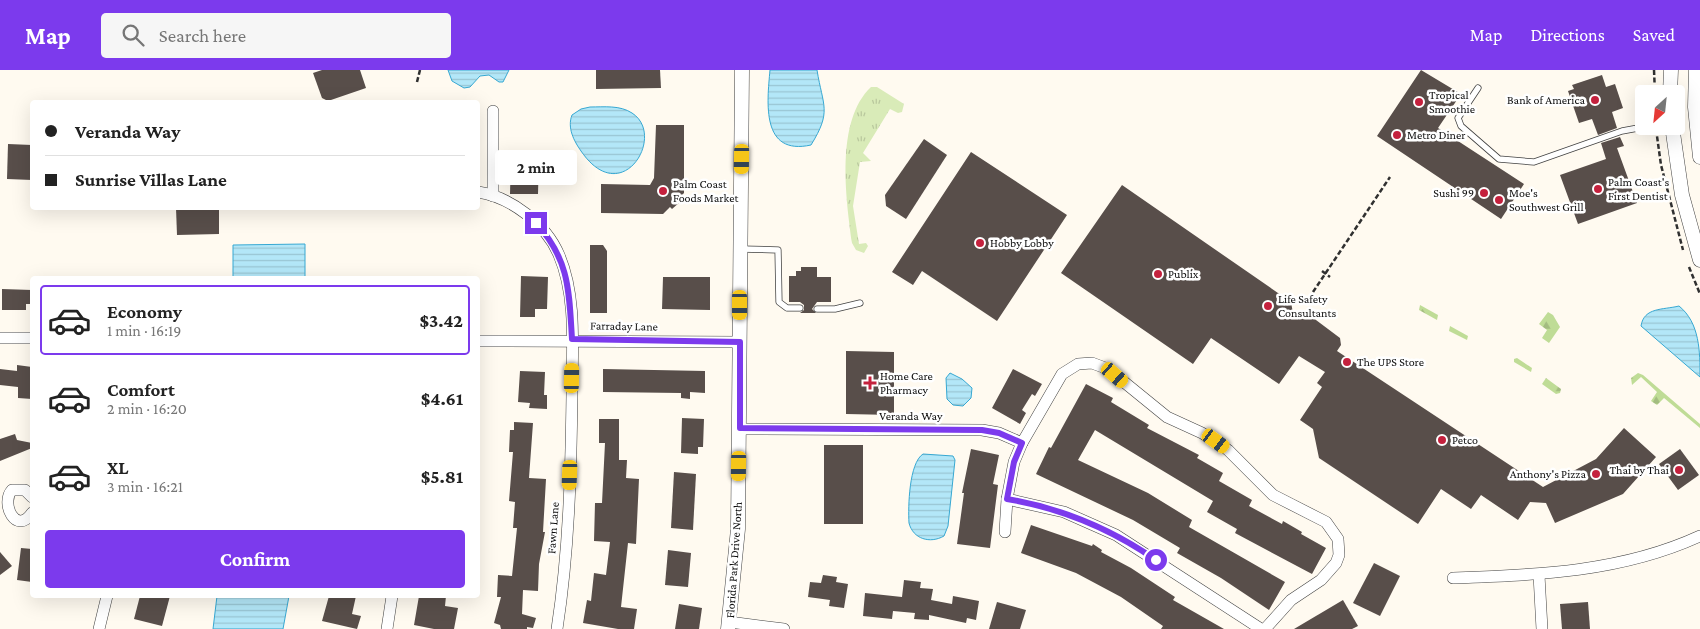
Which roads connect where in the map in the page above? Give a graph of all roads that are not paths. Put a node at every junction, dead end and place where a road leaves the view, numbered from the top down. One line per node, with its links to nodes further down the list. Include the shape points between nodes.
1 (742, 70): 12 (street, Florida Park Drive North)
2 (1670, 70): 4 (street)
3 (1696, 70): 9 (street, via 1694,107)
4 (1670, 85)
5 (1478, 88): 7 (lane, via 1458,118 1461,126 1498,159 1534,162)
6 (493, 111): 11 (street)
7 (1635, 129)
8 (1673, 135): 13 (street, via 1682,195)
9 (1700, 157)
10 (480, 193): 11 (street, Fawn Lane)
11 (493, 196): 19 (street, Fawn Lane, via 525,214 554,244 566,277)
12 (741, 249): 15 (lane, via 778,250 779,302 787,308); 21 (street, Florida Park Drive North)
13 (1700, 260)
14 (860, 303): 16 (lane)
15 (800, 308)
16 (817, 309)
17 (0, 338): 18 (street)
18 (30, 338)
19 (572, 339): 20 (street, Farraday Lane); 21 (street, Farraday Lane); 36 (street, Fawn Lane, via 568,522)
20 (480, 341)
21 (740, 342): 22 (street, Florida Park Drive North)
22 (740, 428): 23 (street, Veranda Way, via 982,430); 33 (street, Florida Park Drive North, via 738,529)
23 (1022, 443): 25 (street, via 1012,468); 39 (street, via 1062,374 1078,364 1092,362 1108,369 1167,417 1202,433 1228,450 1273,495 1326,522 1338,539 1336,563 1322,580 1291,600)
24 (30, 495): 26 (street, via 25,490 16,489 8,492 2,502 4,514 14,521 26,520)
25 (1007, 499): 27 (street); 38 (street, via 1064,512 1116,535)
26 (30, 515)
27 (1006, 532)
28 (1700, 536): 29 (street, via 1621,563)
29 (1539, 575): 30 (street); 40 (street)
30 (1454, 578)
31 (107, 598): 34 (street)
32 (392, 598): 35 (street)
33 (729, 625): 37 (street)
34 (99, 629)
35 (387, 629)
36 (557, 629)
37 (784, 629)
38 (1261, 629)
39 (1266, 629)
40 (1542, 629)

